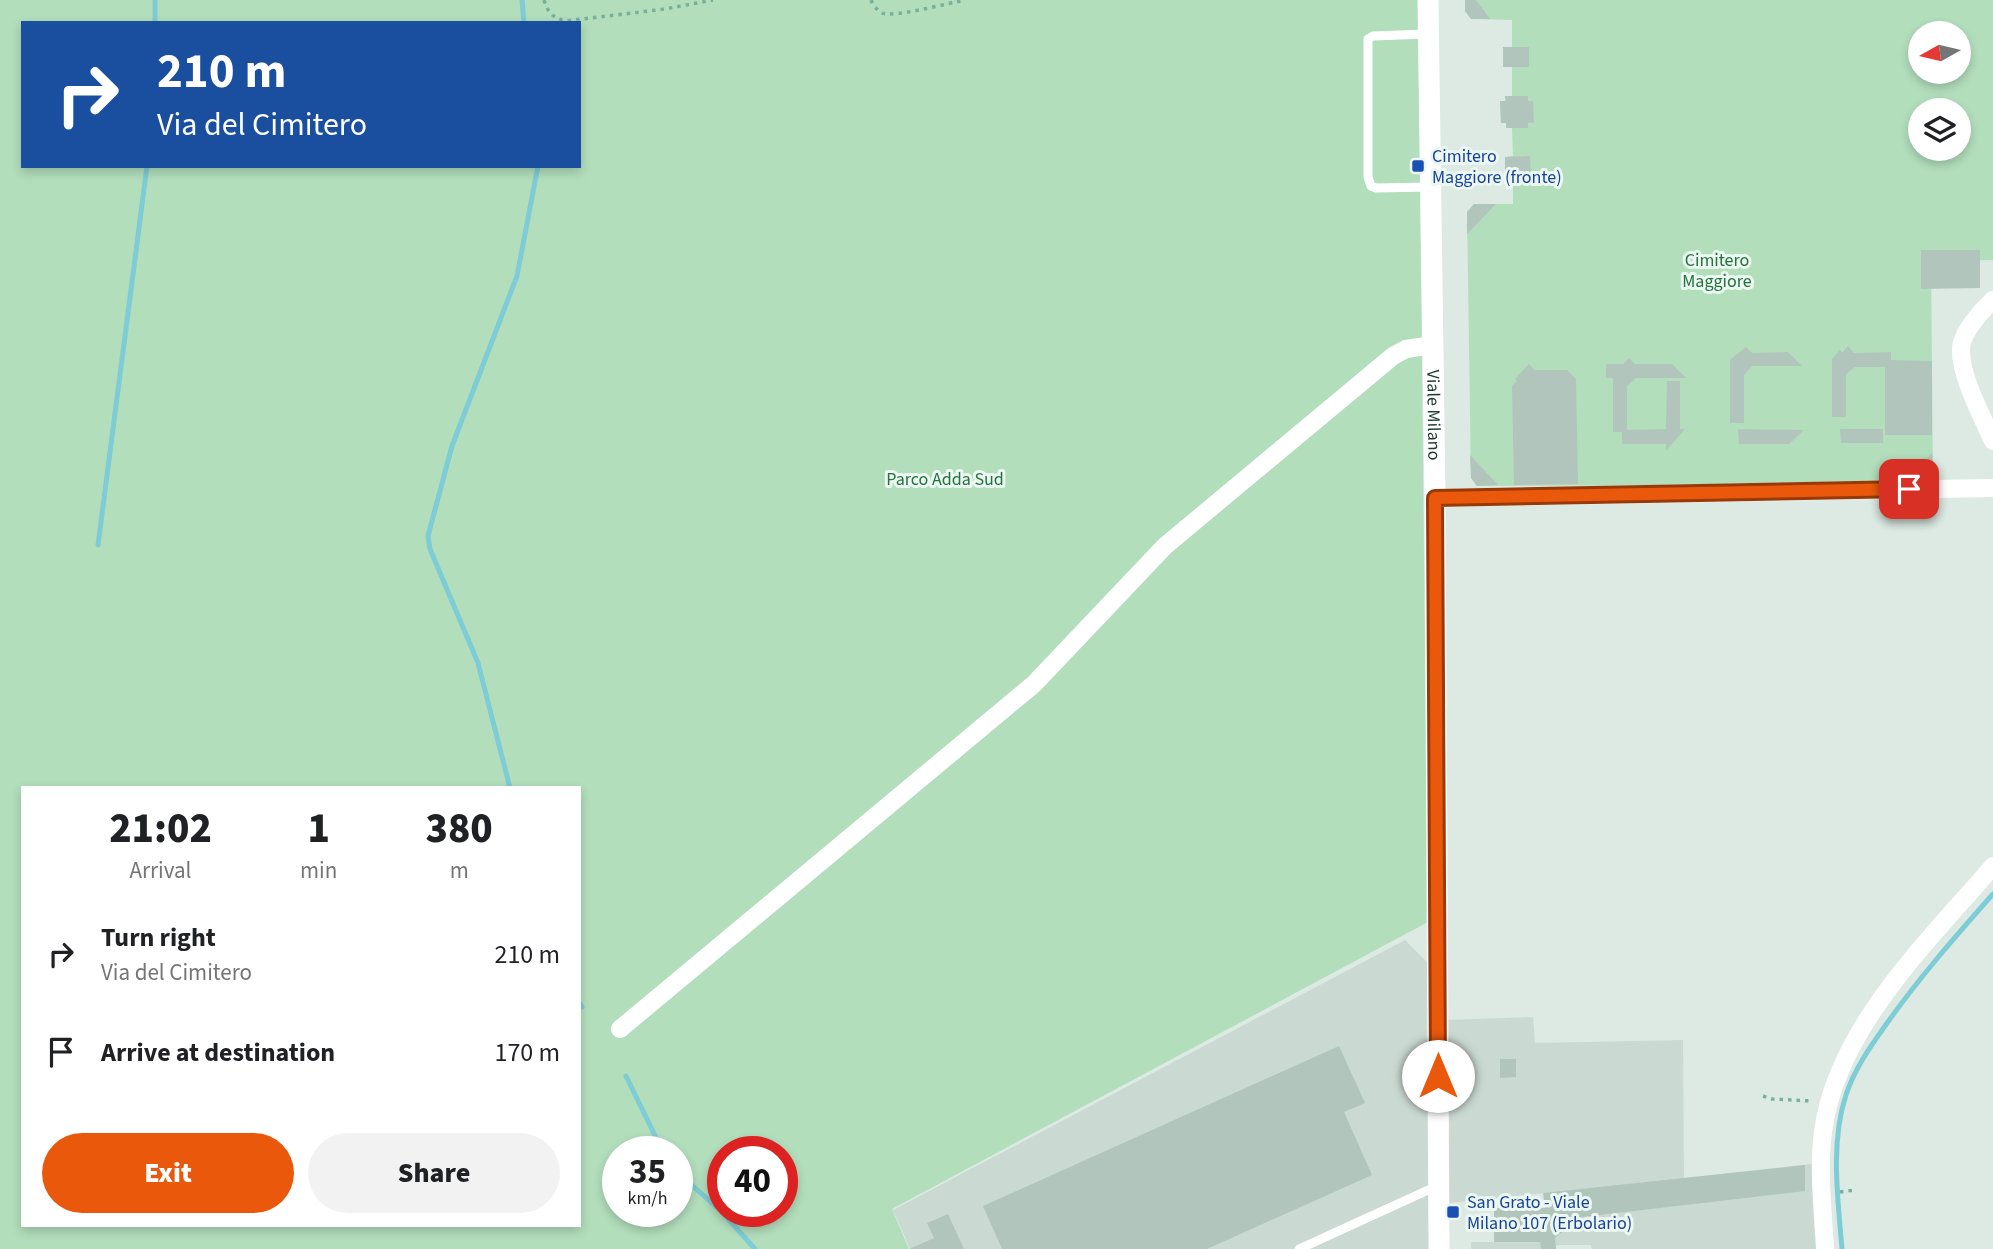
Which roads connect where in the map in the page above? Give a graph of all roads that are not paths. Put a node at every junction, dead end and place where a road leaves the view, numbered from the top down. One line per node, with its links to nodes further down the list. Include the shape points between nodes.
1 (1428, 0): 2 (street, Viale Milano)
2 (1429, 34): 3 (street, Viale Milano); 3 (lane, via 1368,39 1368,177 1376,187)
3 (1431, 187): 5 (street, Viale Milano)
4 (1993, 300): 6 (street, via 1978,314 1960,347 1965,373)
5 (1433, 345): 8 (street, Viale Milano); 10 (street, via 1394,356 1216,502 1165,547 1034,684)
6 (1993, 441)
7 (1993, 488): 8 (street)
8 (1435, 498): 11 (street, Viale Milano)
9 (1993, 866): 14 (street, via 1879,1002 1836,1078 1827,1105 1821,1155)
10 (620, 1029)
11 (1438, 1186): 12 (lane); 13 (street, Viale Milano)
12 (1298, 1249)
13 (1439, 1249)
14 (1825, 1249)

